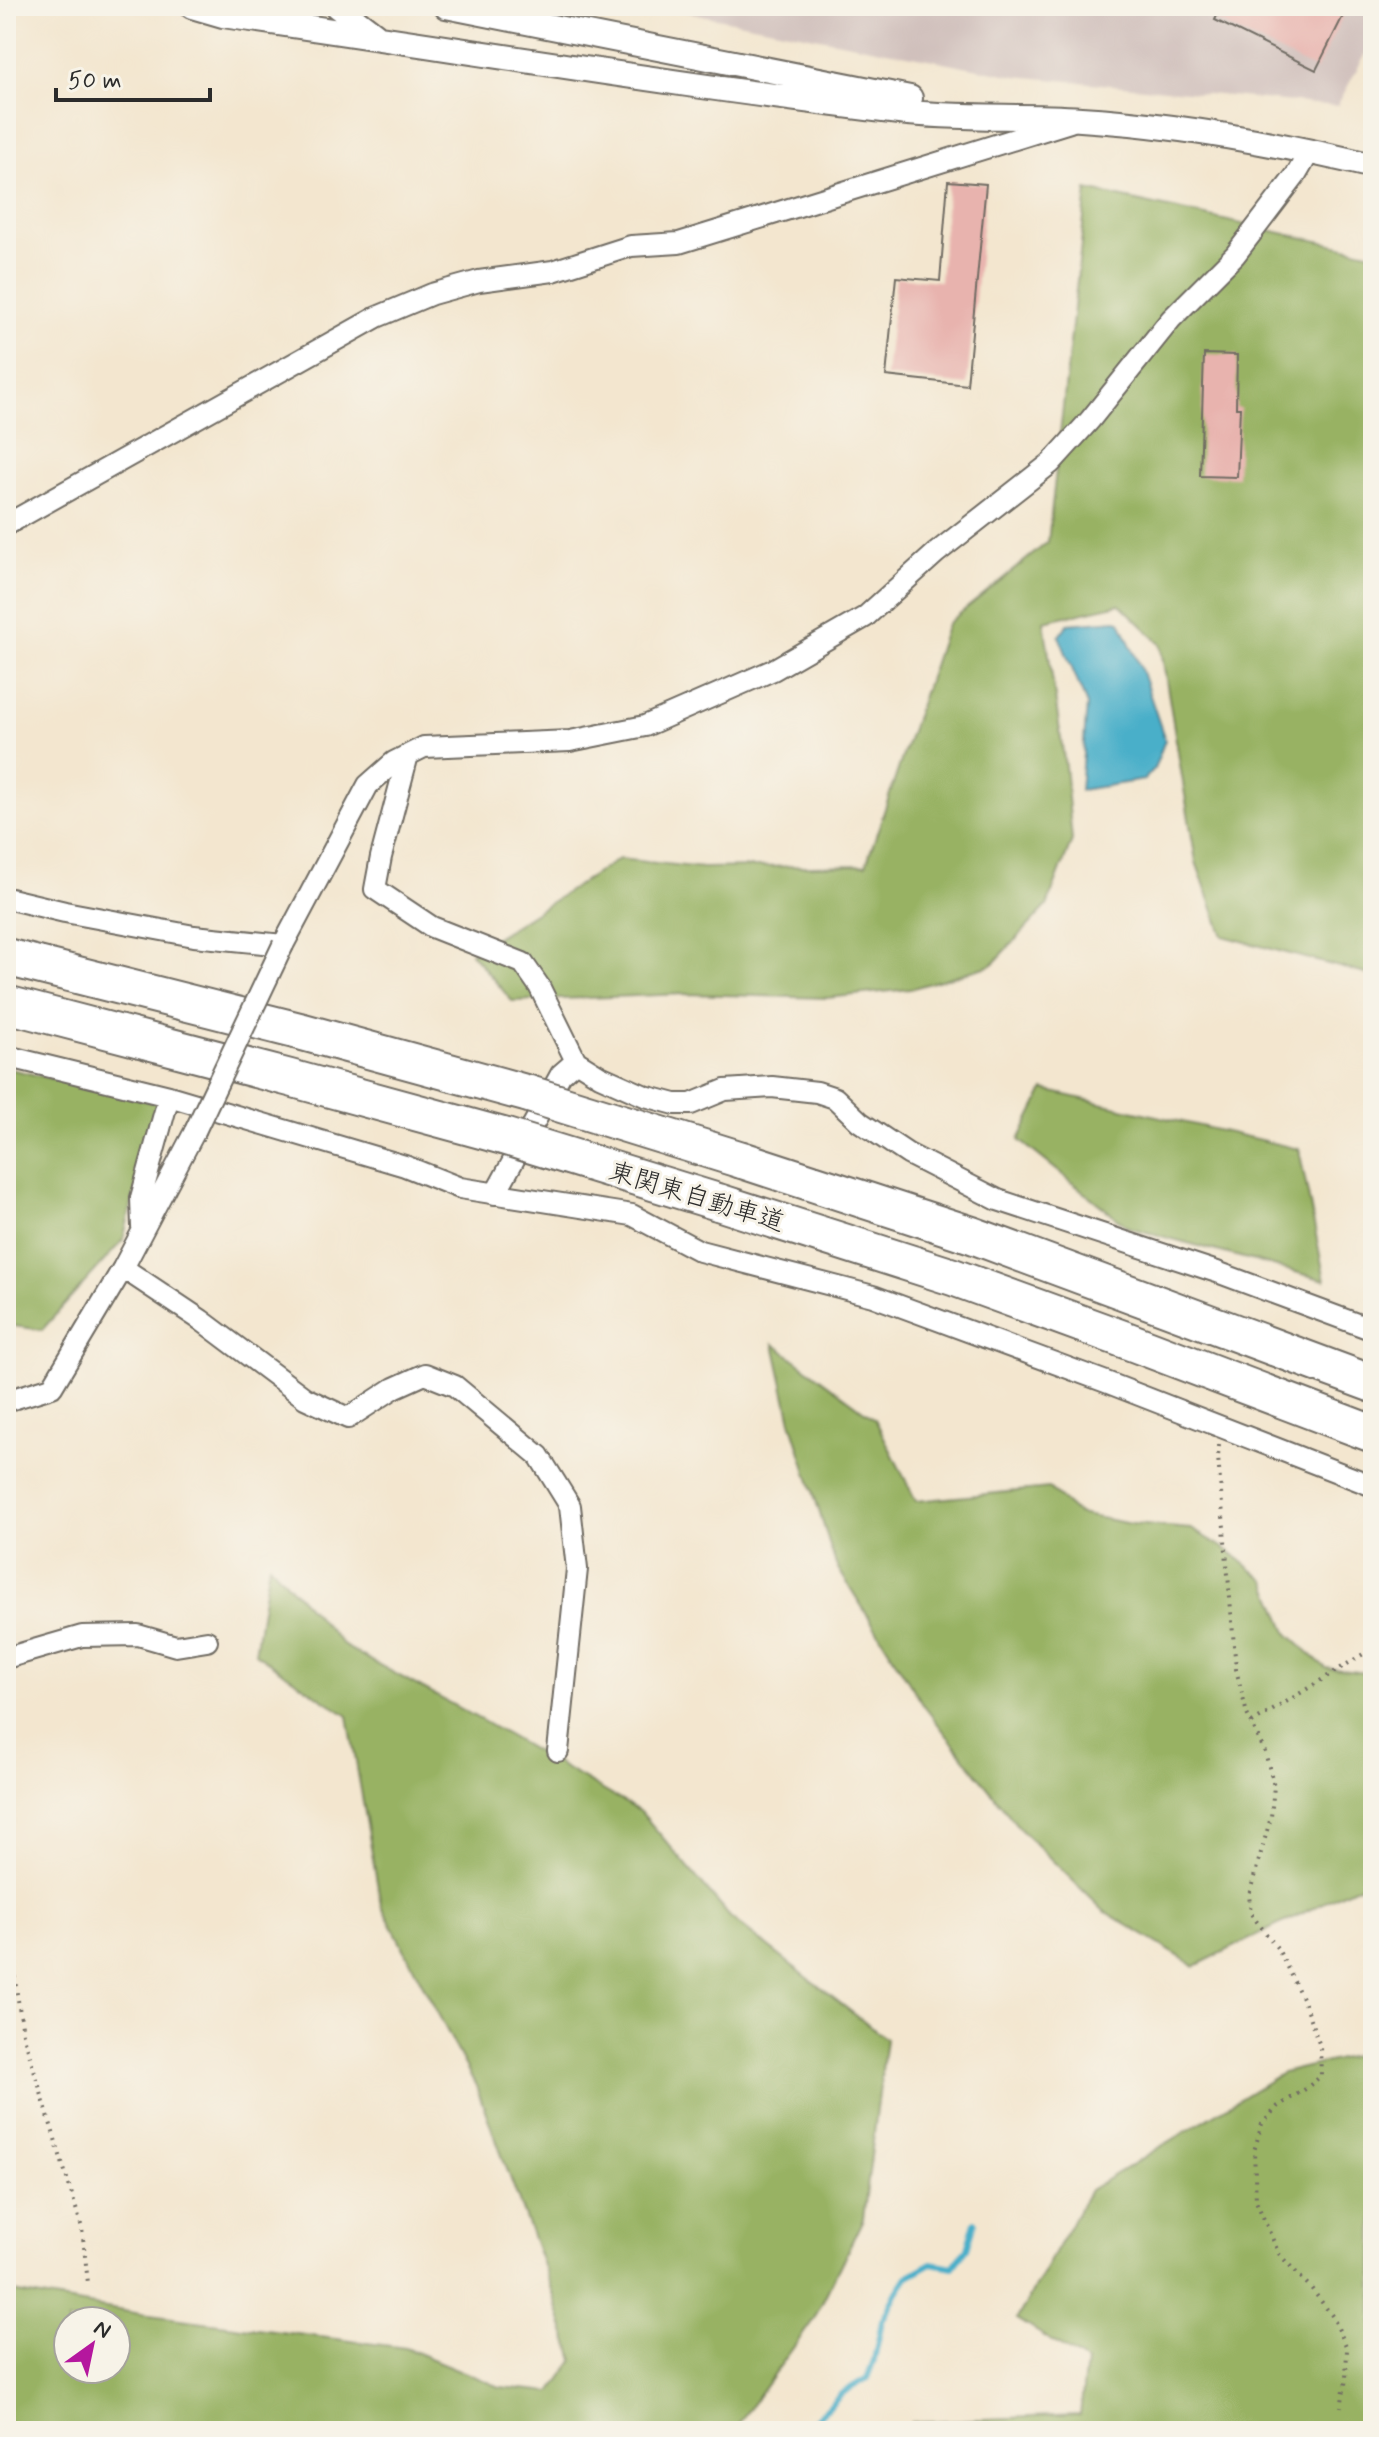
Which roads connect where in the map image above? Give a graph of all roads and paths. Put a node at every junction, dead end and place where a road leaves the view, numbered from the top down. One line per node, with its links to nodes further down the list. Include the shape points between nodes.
1 (192, 6): 5 (street)
2 (292, 6): 5 (street)
3 (337, 6): 6 (street)
4 (446, 6): 7 (street)
5 (272, 22): 6 (street)
6 (380, 38): 7 (street, via 670,83 904,112)
7 (1002, 117): 8 (street)
8 (1081, 119): 9 (street); 11 (street, via 679,243 631,246 553,271 432,294 377,317)
9 (1310, 151): 10 (street); 12 (street, via 1235,255 1171,319 1051,463 936,553 865,617 773,670 645,726 570,741 424,747)
10 (1373, 166)
11 (6, 525)
12 (408, 755): 14 (street, via 368,785); 18 (street, via 375,889 432,927 523,963)
13 (6, 898): 14 (street, via 194,936)
14 (283, 945): 21 (street, bridge)
15 (6, 957): 24 (highway, 東関東自動車道, bridge, via 529,1094 742,1160 972,1235)
16 (6, 1004): 27 (highway, 東関東自動車道, bridge, via 503,1136 718,1202 953,1277)
17 (6, 1056): 19 (street)
18 (576, 1061): 20 (street, via 561,1074); 23 (street, via 633,1091 675,1104 691,1104 725,1090 772,1087 835,1098 908,1154 998,1200)
19 (169, 1096): 20 (street, via 405,1166 460,1188); 21 (street, via 141,1198)
20 (495, 1194): 26 (street, via 632,1215 700,1251 873,1296)
21 (142, 1231): 22 (street)
22 (123, 1268): 25 (street, via 52,1387); 33 (street, via 305,1398 348,1418 425,1374 455,1386 539,1456 570,1506 577,1569)
23 (1373, 1330)
24 (1373, 1384)
25 (6, 1401)
26 (1221, 1426): 28 (street); 32 (path, via 1218,1457 1236,1669)
27 (1373, 1434)
28 (1373, 1486)
29 (207, 1641): 31 (street, via 176,1646 138,1635 82,1636)
30 (1373, 1648): 32 (path)
31 (6, 1658)
32 (1252, 1723): 36 (path, via 1274,1786 1271,1817 1249,1895 1251,1914 1278,1949 1303,2000 1320,2046 1321,2076 1262,2124 1254,2151 1256,2201 1279,2254 1333,2317 1347,2348)
33 (558, 1751)
34 (6, 1921): 35 (path, via 23,2033 82,2228)
35 (88, 2283)
36 (1341, 2407)

